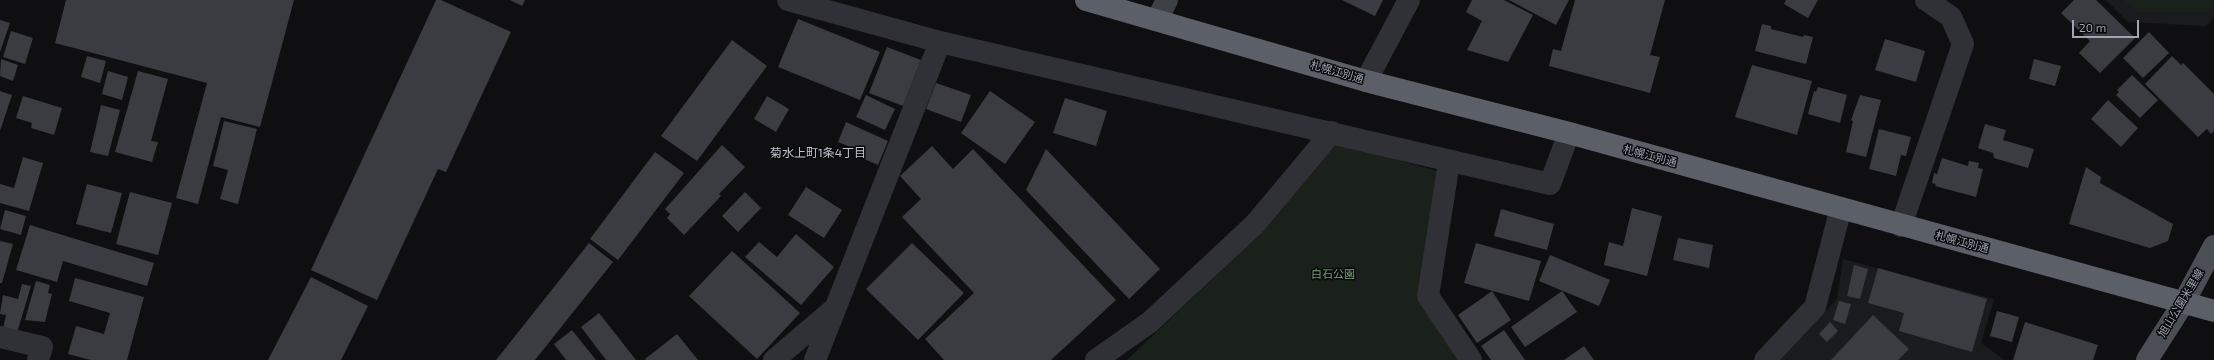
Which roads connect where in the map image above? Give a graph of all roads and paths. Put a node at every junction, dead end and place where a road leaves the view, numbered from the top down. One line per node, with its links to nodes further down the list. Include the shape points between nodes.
1 (788, 0): 8 (street)
2 (1086, 0): 6 (highway, 札幌江別通)
3 (1167, 0): 7 (street)
4 (1409, 0): 9 (street)
5 (1926, 0): 14 (street, via 1951,17 1963,44)
6 (1129, 6): 7 (highway, 札幌江別通)
7 (1157, 20): 9 (highway, 札幌江別通)
8 (940, 42): 10 (street); 17 (street)
9 (1366, 81): 11 (highway, 札幌江別通)
10 (1332, 132): 12 (street); 23 (street, via 1255,224 1150,322)
11 (1569, 134): 12 (street, via 1550,184); 13 (highway, 札幌江別通)
12 (1449, 162): 24 (street, via 1428,296)
13 (1840, 208): 14 (highway, 札幌江別通); 25 (street, via 1815,307)
14 (1901, 226): 16 (highway, 札幌江別通)
15 (2214, 246): 16 (main road, 旭山公園米里線)
16 (2184, 302): 18 (highway, 札幌江別通); 26 (main road, 旭山公園米里線)
17 (838, 306): 21 (street); 22 (street)
18 (2214, 311)
19 (0, 337): 20 (street, via 42,347)
20 (38, 360)
21 (774, 360)
22 (815, 360)
23 (1096, 360)
24 (1470, 360)
25 (1765, 360)
26 (2147, 360)

